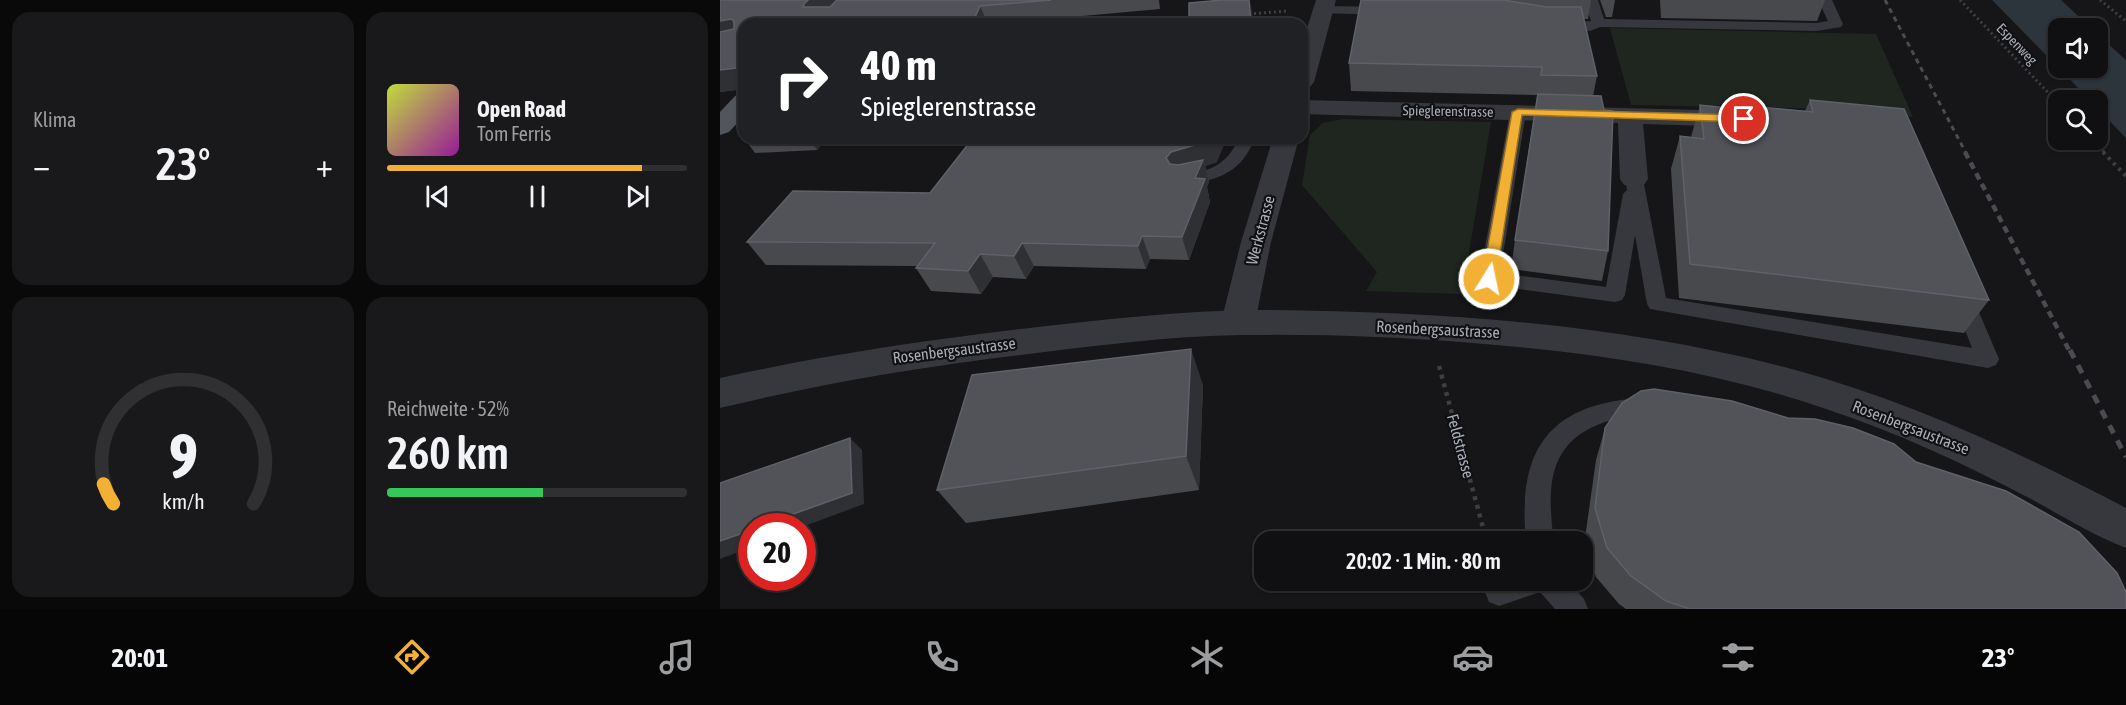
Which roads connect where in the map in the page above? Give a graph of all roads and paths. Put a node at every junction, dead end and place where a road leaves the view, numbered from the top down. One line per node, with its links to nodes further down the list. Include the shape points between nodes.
1 (1591, 0): 10 (lane)
2 (1826, 0): 10 (lane, via 1836,24 1817,27)
3 (1960, 0): 13 (path, Espenweg)
4 (2100, 0): 9 (path)
5 (1324, 5): 8 (lane, via 1401,12); 12 (street)
6 (1294, 10): 7 (path)
7 (1248, 14)
8 (1400, 21)
9 (2126, 21)
10 (1598, 23): 11 (lane, via 1568,29)
11 (1538, 26)
12 (1308, 61)
13 (2048, 92)
14 (735, 104): 19 (main road)
15 (1308, 107): 16 (street, Spieglerenstrasse)
16 (1518, 112): 17 (street, Spieglerenstrasse); 24 (lane, via 1489,279 1615,295)
17 (1630, 116): 18 (street, Spieglerenstrasse); 24 (street)
18 (1766, 119)
19 (720, 127)
20 (1244, 144): 25 (lane, via 1236,163 1219,173)
21 (1284, 144): 27 (street, Werkstrasse)
22 (2101, 150): 23 (path)
23 (2126, 176)
24 (1634, 179): 26 (lane, via 1657,304 1988,359)
25 (1184, 182)
26 (1956, 281)
27 (1238, 323): 29 (street, Rosenbergsaustrasse, via 1110,331 967,348 853,364); 31 (street, Rosenbergsaustrasse, via 1437,326 1570,340 1698,360 1795,384 1897,419 2048,486)
28 (1438, 362): 32 (path, Feldstrasse)
29 (720, 393)
30 (1668, 414): 33 (lane, via 1633,408 1596,414 1567,432 1546,455 1538,484)
31 (2126, 529)
32 (1484, 531)
33 (1539, 531)
34 (1557, 591): 35 (lane)
35 (1574, 609)

